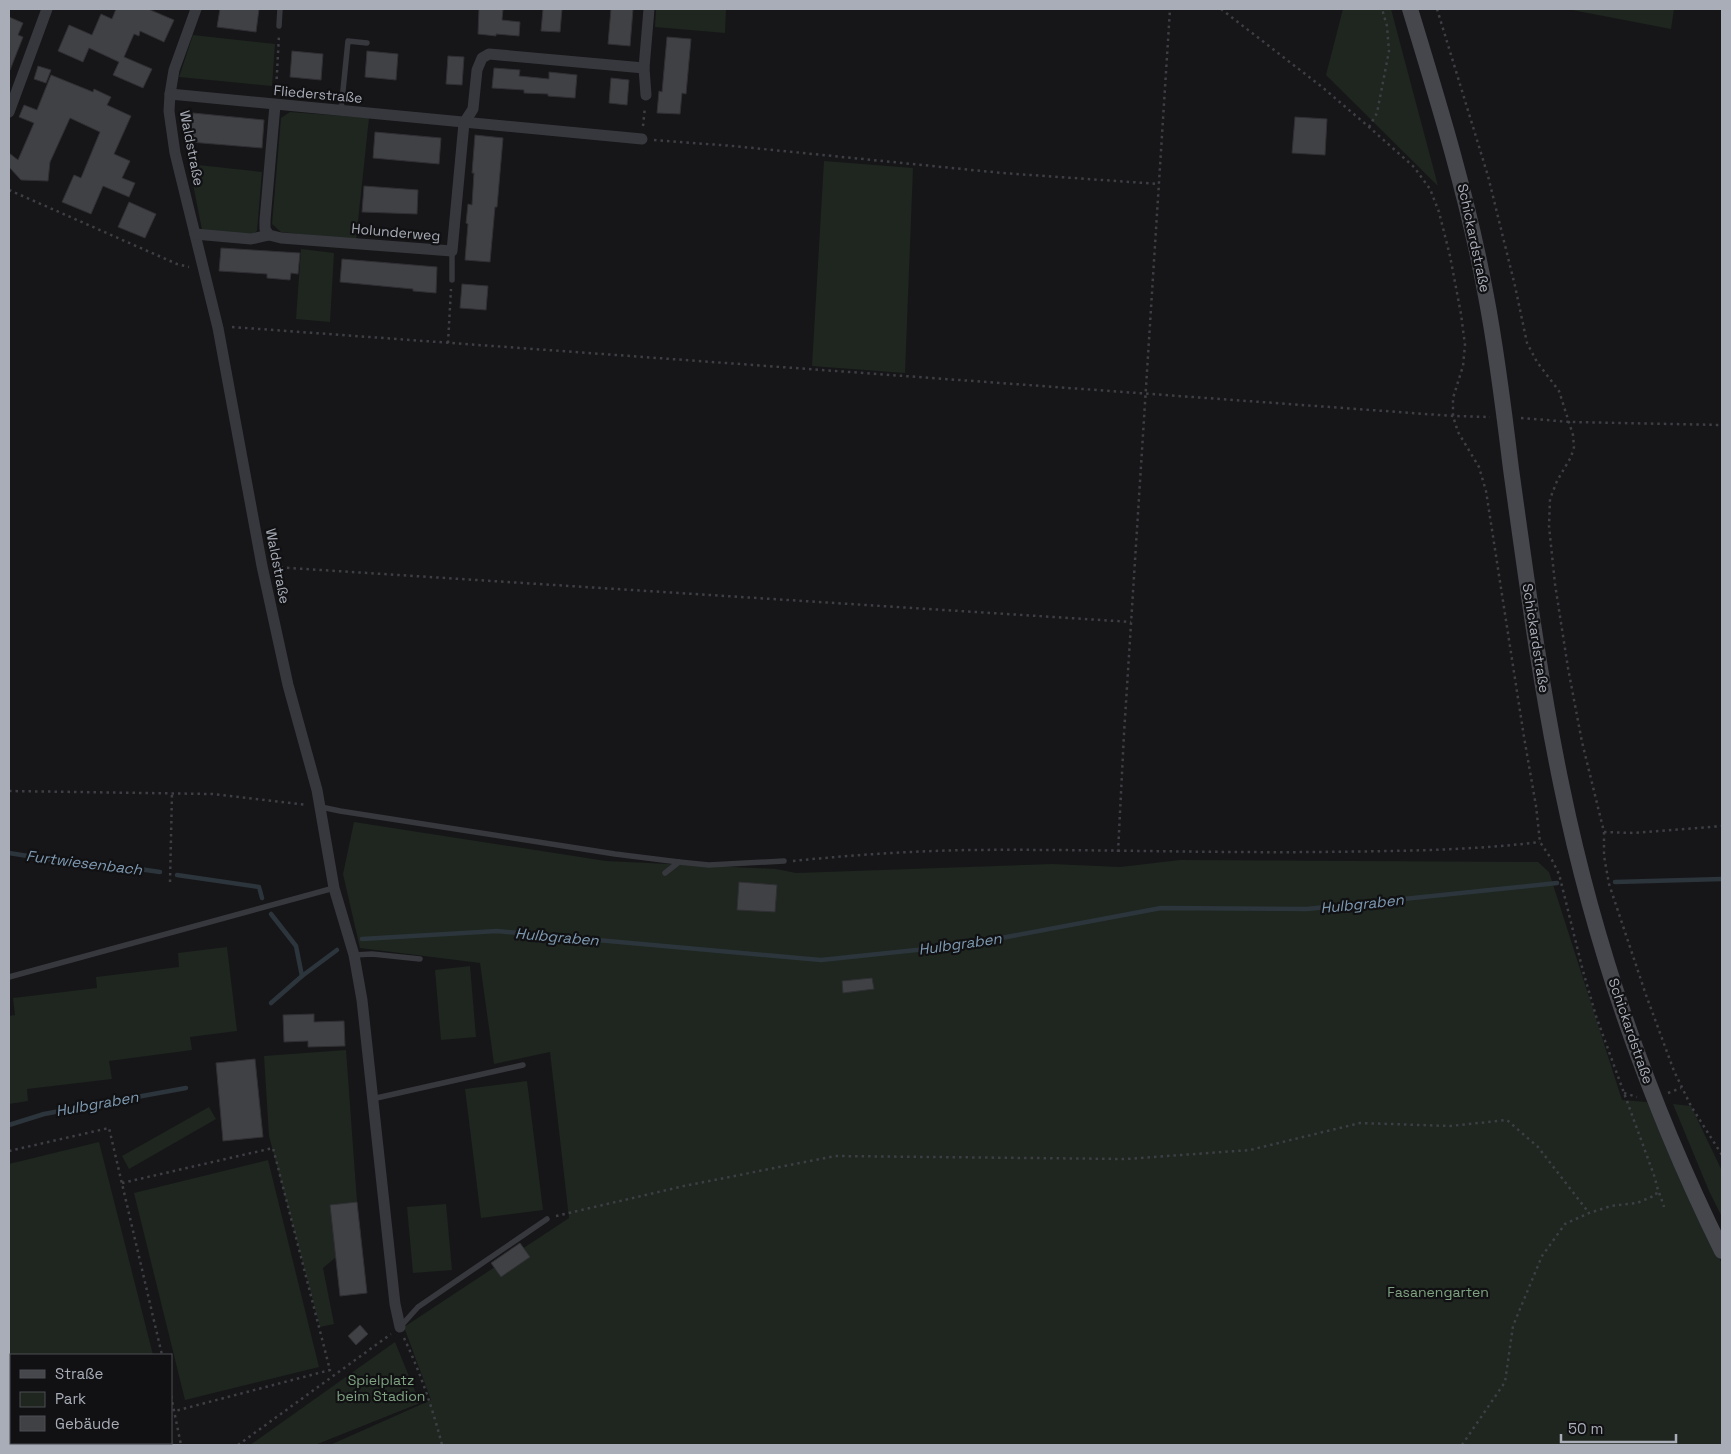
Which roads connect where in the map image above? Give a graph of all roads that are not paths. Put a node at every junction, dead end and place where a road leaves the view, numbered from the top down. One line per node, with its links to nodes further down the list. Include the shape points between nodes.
1 (47, 9): 13 (street)
2 (196, 9): 9 (street, Waldstraße, via 174,70)
3 (280, 9): 6 (lane)
4 (649, 9): 8 (street)
5 (1410, 9): 31 (street, Schickardstraße, via 1465,196 1486,294 1543,687 1577,855 1612,977 1640,1059 1682,1166)
6 (280, 26)
7 (368, 42): 12 (lane, via 348,41)
8 (644, 68): 10 (street); 14 (street, via 489,54 482,58 477,70 473,109)
9 (170, 94): 11 (street, Fliederstraße); 16 (street, Waldstraße, via 168,111 175,153)
10 (646, 95)
11 (275, 105): 12 (street, Fliederstraße); 17 (street, via 264,220)
12 (341, 110): 14 (street, Fliederstraße)
13 (9, 112)
14 (464, 122): 15 (street, Fliederstraße); 18 (street, Holunderweg)
15 (642, 139)
16 (196, 234): 17 (street, Holunderweg, via 251,239); 20 (street, Waldstraße, via 218,328 262,566 288,685)
17 (268, 234): 18 (street, Holunderweg, via 281,238)
18 (452, 251): 19 (lane)
19 (452, 280)
20 (321, 806): 22 (lane); 24 (street, Waldstraße)
21 (784, 861): 22 (lane, via 708,865)
22 (679, 862): 23 (lane)
23 (665, 873)
24 (334, 888): 25 (street, Waldstraße); 27 (lane)
25 (354, 955): 26 (lane); 29 (street, Waldstraße)
26 (420, 959)
27 (9, 977)
28 (523, 1065): 29 (lane)
29 (372, 1099): 32 (street, Waldstraße)
30 (547, 1219): 32 (lane, via 418,1307)
31 (1722, 1251)
32 (400, 1328)

